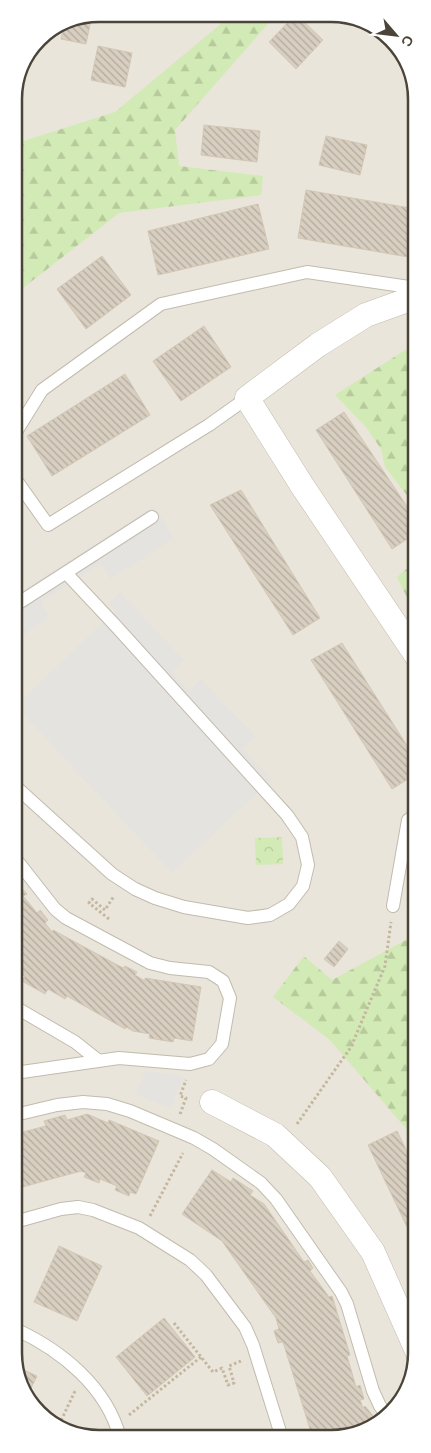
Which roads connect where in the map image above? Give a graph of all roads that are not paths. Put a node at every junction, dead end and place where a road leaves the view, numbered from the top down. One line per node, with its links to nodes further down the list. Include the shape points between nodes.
1 (408, 287): 4 (lane, via 307,272 161,304 42,390)
2 (408, 300): 3 (street, via 366,314)
3 (247, 398): 5 (lane, via 48,525); 9 (street)
4 (23, 421)
5 (23, 489)
6 (152, 517): 7 (lane)
7 (66, 573): 8 (lane); 10 (lane, via 287,815 302,836 308,865 302,886 289,904 270,916 248,918 184,907 155,898 112,874)
8 (23, 601)
9 (408, 644)
10 (22, 793)
11 (408, 820): 13 (lane)
12 (22, 867): 15 (lane, via 66,918 150,963 209,972 223,981 227,990 230,998 222,1044 209,1059 190,1064 119,1058)
13 (393, 906)
14 (22, 1011): 15 (lane, via 75,1042)
15 (99, 1061): 16 (lane)
16 (22, 1072)
17 (212, 1102): 20 (street, via 275,1135 320,1177 373,1252)
18 (22, 1113): 22 (lane, via 83,1102 107,1104 194,1138 261,1184 276,1199 341,1292 373,1391)
19 (22, 1220): 24 (lane, via 78,1207 93,1210 139,1228 190,1260 206,1274 245,1327)
20 (408, 1332)
21 (22, 1333): 23 (lane, via 64,1358 86,1378 105,1402)
22 (383, 1410)
23 (118, 1430)
24 (280, 1430)

